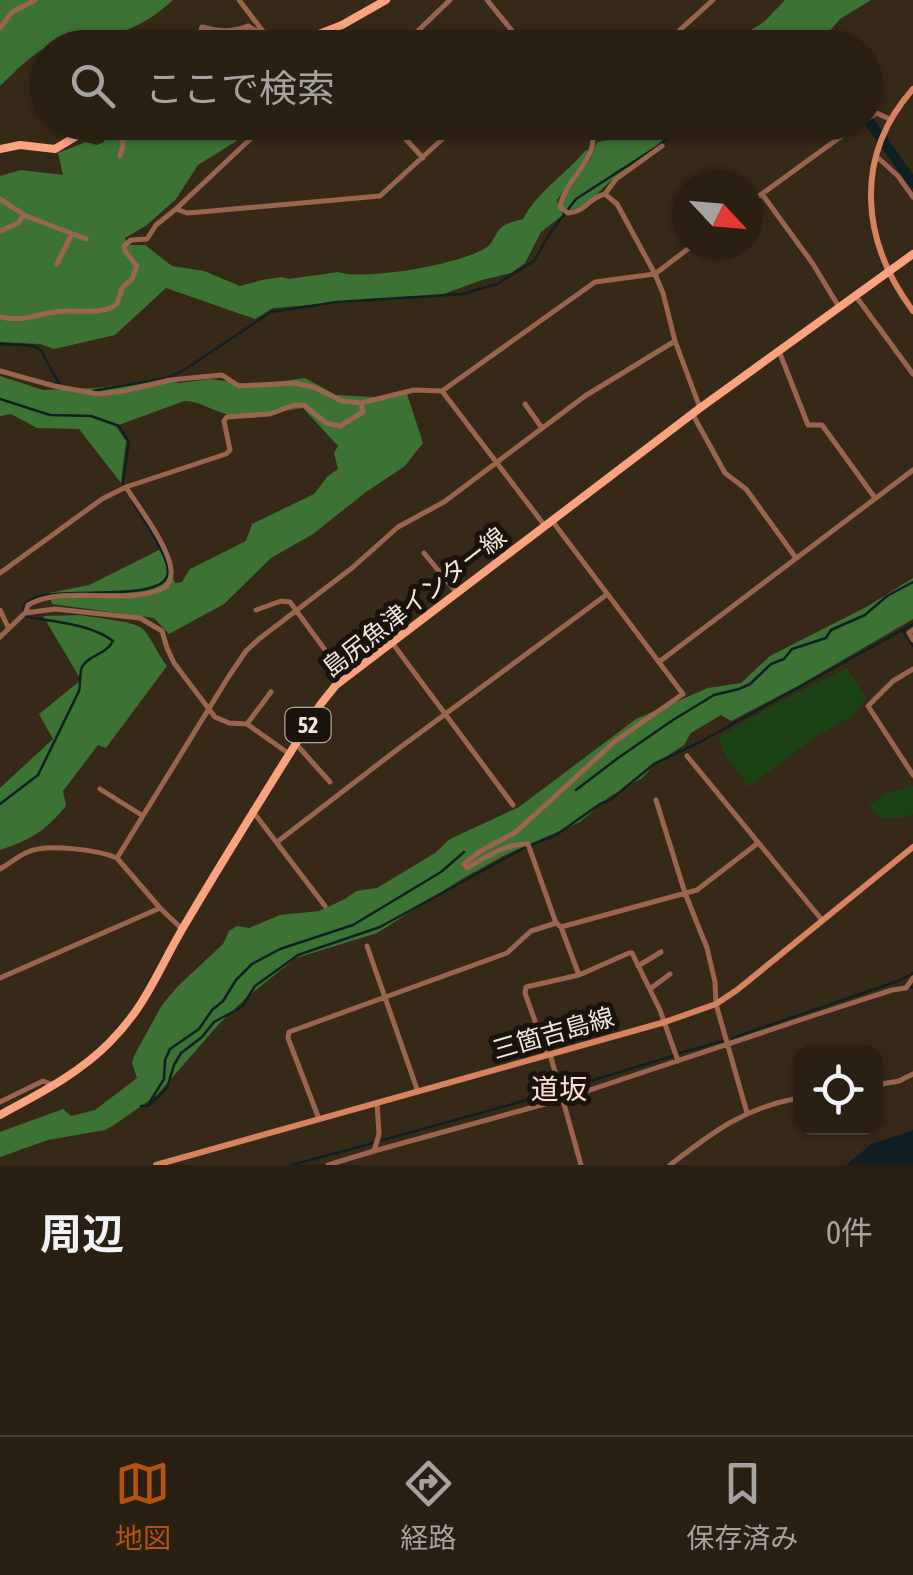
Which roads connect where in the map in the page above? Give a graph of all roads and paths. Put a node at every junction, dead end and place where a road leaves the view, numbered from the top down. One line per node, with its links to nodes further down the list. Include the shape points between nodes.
1 (34, 0): 8 (street)
2 (238, 0): 12 (street)
3 (386, 0): 13 (main road)
4 (450, 0): 14 (street)
5 (487, 0): 15 (street)
6 (713, 0): 16 (street)
7 (248, 26): 9 (street); 10 (street); 11 (street)
8 (0, 28)
9 (239, 30)
10 (246, 30)
11 (254, 30)
12 (262, 30)
13 (329, 30)
14 (419, 30)
15 (511, 30)
16 (680, 30)
17 (913, 89): 19 (main road)
18 (883, 116): 19 (street)
19 (891, 120): 20 (main road)
20 (883, 137)
21 (71, 140): 30 (main road, via 56,149)
22 (123, 140): 32 (street)
23 (248, 140): 39 (street)
24 (406, 140): 33 (street)
25 (442, 140): 33 (street)
26 (593, 140): 35 (street, via 560,207 579,213)
27 (836, 140): 34 (street)
28 (882, 140): 31 (main road)
29 (662, 146): 35 (street, via 616,178)
30 (0, 149)
31 (877, 151): 37 (street); 47 (main road, via 870,203)
32 (120, 156)
33 (423, 158): 39 (street, via 380,196)
34 (763, 193)
35 (605, 194): 48 (street)
36 (763, 195): 50 (street)
37 (913, 198)
38 (0, 199): 40 (street)
39 (176, 209): 52 (street, via 147,238 124,246 137,271 118,304 18,321)
40 (24, 215): 41 (street); 42 (street)
41 (0, 231)
42 (72, 234): 43 (street); 46 (street)
43 (86, 239)
44 (913, 254): 47 (main road, 島尻魚津インター線 / 52)
45 (673, 260): 48 (street)
46 (57, 264)
47 (888, 272): 49 (main road, 島尻魚津インター線 / 52); 51 (main road)
48 (655, 274): 53 (street); 57 (street, via 595,282)
49 (855, 296): 50 (main road, 島尻魚津インター線 / 52); 56 (street)
50 (840, 306): 54 (main road, 島尻魚津インター線 / 52)
51 (913, 311)
52 (0, 317)
53 (675, 341): 60 (street); 61 (street)
54 (779, 352): 60 (main road, 島尻魚津インター線 / 52); 65 (street, via 808,426 822,425)
55 (0, 371): 58 (street, via 98,394 222,376 239,386 295,383)
56 (913, 374)
57 (442, 390): 58 (street); 62 (street)
58 (360, 403): 64 (street, via 363,412 340,426 326,424 304,405 227,417 226,454)
59 (525, 404): 61 (street)
60 (696, 412): 66 (main road, 島尻魚津インター線 / 52); 68 (street, via 725,474 746,489)
61 (542, 428): 62 (street)
62 (496, 463): 66 (street); 74 (street, via 398,527)
63 (913, 470): 65 (street)
64 (126, 487): 69 (street); 75 (street, via 170,563 167,586 60,596 35,601)
65 (875, 498): 68 (street)
66 (548, 523): 70 (main road, 島尻魚津インター線 / 52); 71 (street)
67 (424, 553): 70 (street)
68 (796, 558): 81 (street)
69 (0, 574)
70 (456, 592): 80 (main road, 島尻魚津インター線 / 52)
71 (607, 594): 81 (street); 86 (street)
72 (0, 610): 76 (street)
73 (256, 610): 74 (street, via 286,601)
74 (298, 610): 82 (street, via 328,654); 85 (street, via 246,651)
75 (26, 614): 76 (street); 85 (street, via 55,609 123,615 157,626 174,663)
76 (8, 627): 78 (street)
77 (913, 630): 79 (street)
78 (0, 637)
79 (913, 640)
80 (391, 641): 82 (main road, 島尻魚津インター線 / 52); 86 (street)
81 (659, 662): 107 (street, via 683,694 614,742 516,832 464,864 528,844)
82 (359, 665): 88 (main road, 島尻魚津インター線 / 52, via 329,693)
83 (913, 669): 91 (street, via 868,706)
84 (271, 692): 87 (street)
85 (210, 710): 87 (street); 97 (street)
86 (446, 715): 95 (street); 98 (street)
87 (247, 724): 89 (street)
88 (296, 744): 89 (main road, 島尻魚津インター線 / 52); 92 (street)
89 (290, 754): 96 (main road, 島尻魚津インター線 / 52)
90 (687, 756): 99 (street)
91 (913, 775)
92 (330, 782)
93 (100, 789): 97 (street)
94 (656, 800): 103 (street)
95 (513, 805)
96 (254, 812): 98 (street); 108 (main road, 島尻魚津インター線 / 52)
97 (143, 816): 101 (street)
98 (277, 842): 104 (street)
99 (758, 843): 103 (street); 106 (street)
100 (913, 846): 106 (main road, 三箇吉島線)
101 (116, 858): 102 (street, via 46,848); 105 (street)
102 (0, 869)
103 (685, 893): 107 (street); 118 (street, via 707,948)
104 (325, 906)
105 (160, 908): 108 (street); 114 (street)
106 (822, 920): 118 (main road, 三箇吉島線)
107 (558, 925): 112 (street); 117 (street, via 530,931 507,954)
108 (182, 928): 125 (main road, 島尻魚津インター線 / 52, via 132,1018)
109 (367, 946): 117 (street)
110 (662, 952): 111 (street)
111 (638, 966): 112 (street, via 629,953); 116 (street)
112 (579, 974): 121 (street, via 526,987)
113 (670, 974): 116 (street)
114 (0, 978)
115 (913, 978): 120 (street, via 906,988)
116 (650, 989): 119 (street)
117 (385, 998): 126 (street); 133 (street, via 289,1032)
118 (716, 1004): 119 (main road, 三箇吉島線); 120 (street)
119 (664, 1022): 121 (main road, 三箇吉島線); 122 (street)
120 (728, 1044): 122 (street); 131 (street)
121 (548, 1055): 126 (main road, 三箇吉島線); 127 (street)
122 (678, 1060): 127 (street)
123 (913, 1074): 124 (street)
124 (883, 1084)
125 (54, 1085): 129 (street, via 43,1081); 132 (main road, 島尻魚津インター線 / 52)
126 (418, 1092): 130 (main road, 三箇吉島線)
127 (561, 1093): 134 (street); 137 (street)
128 (793, 1099): 131 (street)
129 (0, 1102)
130 (377, 1103): 133 (main road, 三箇吉島線); 134 (street)
131 (748, 1112): 138 (street)
132 (0, 1116)
133 (319, 1119): 135 (main road, 三箇吉島線)
134 (374, 1151): 136 (street)
135 (156, 1165)
136 (328, 1165)
137 (582, 1165)
138 (670, 1165)

